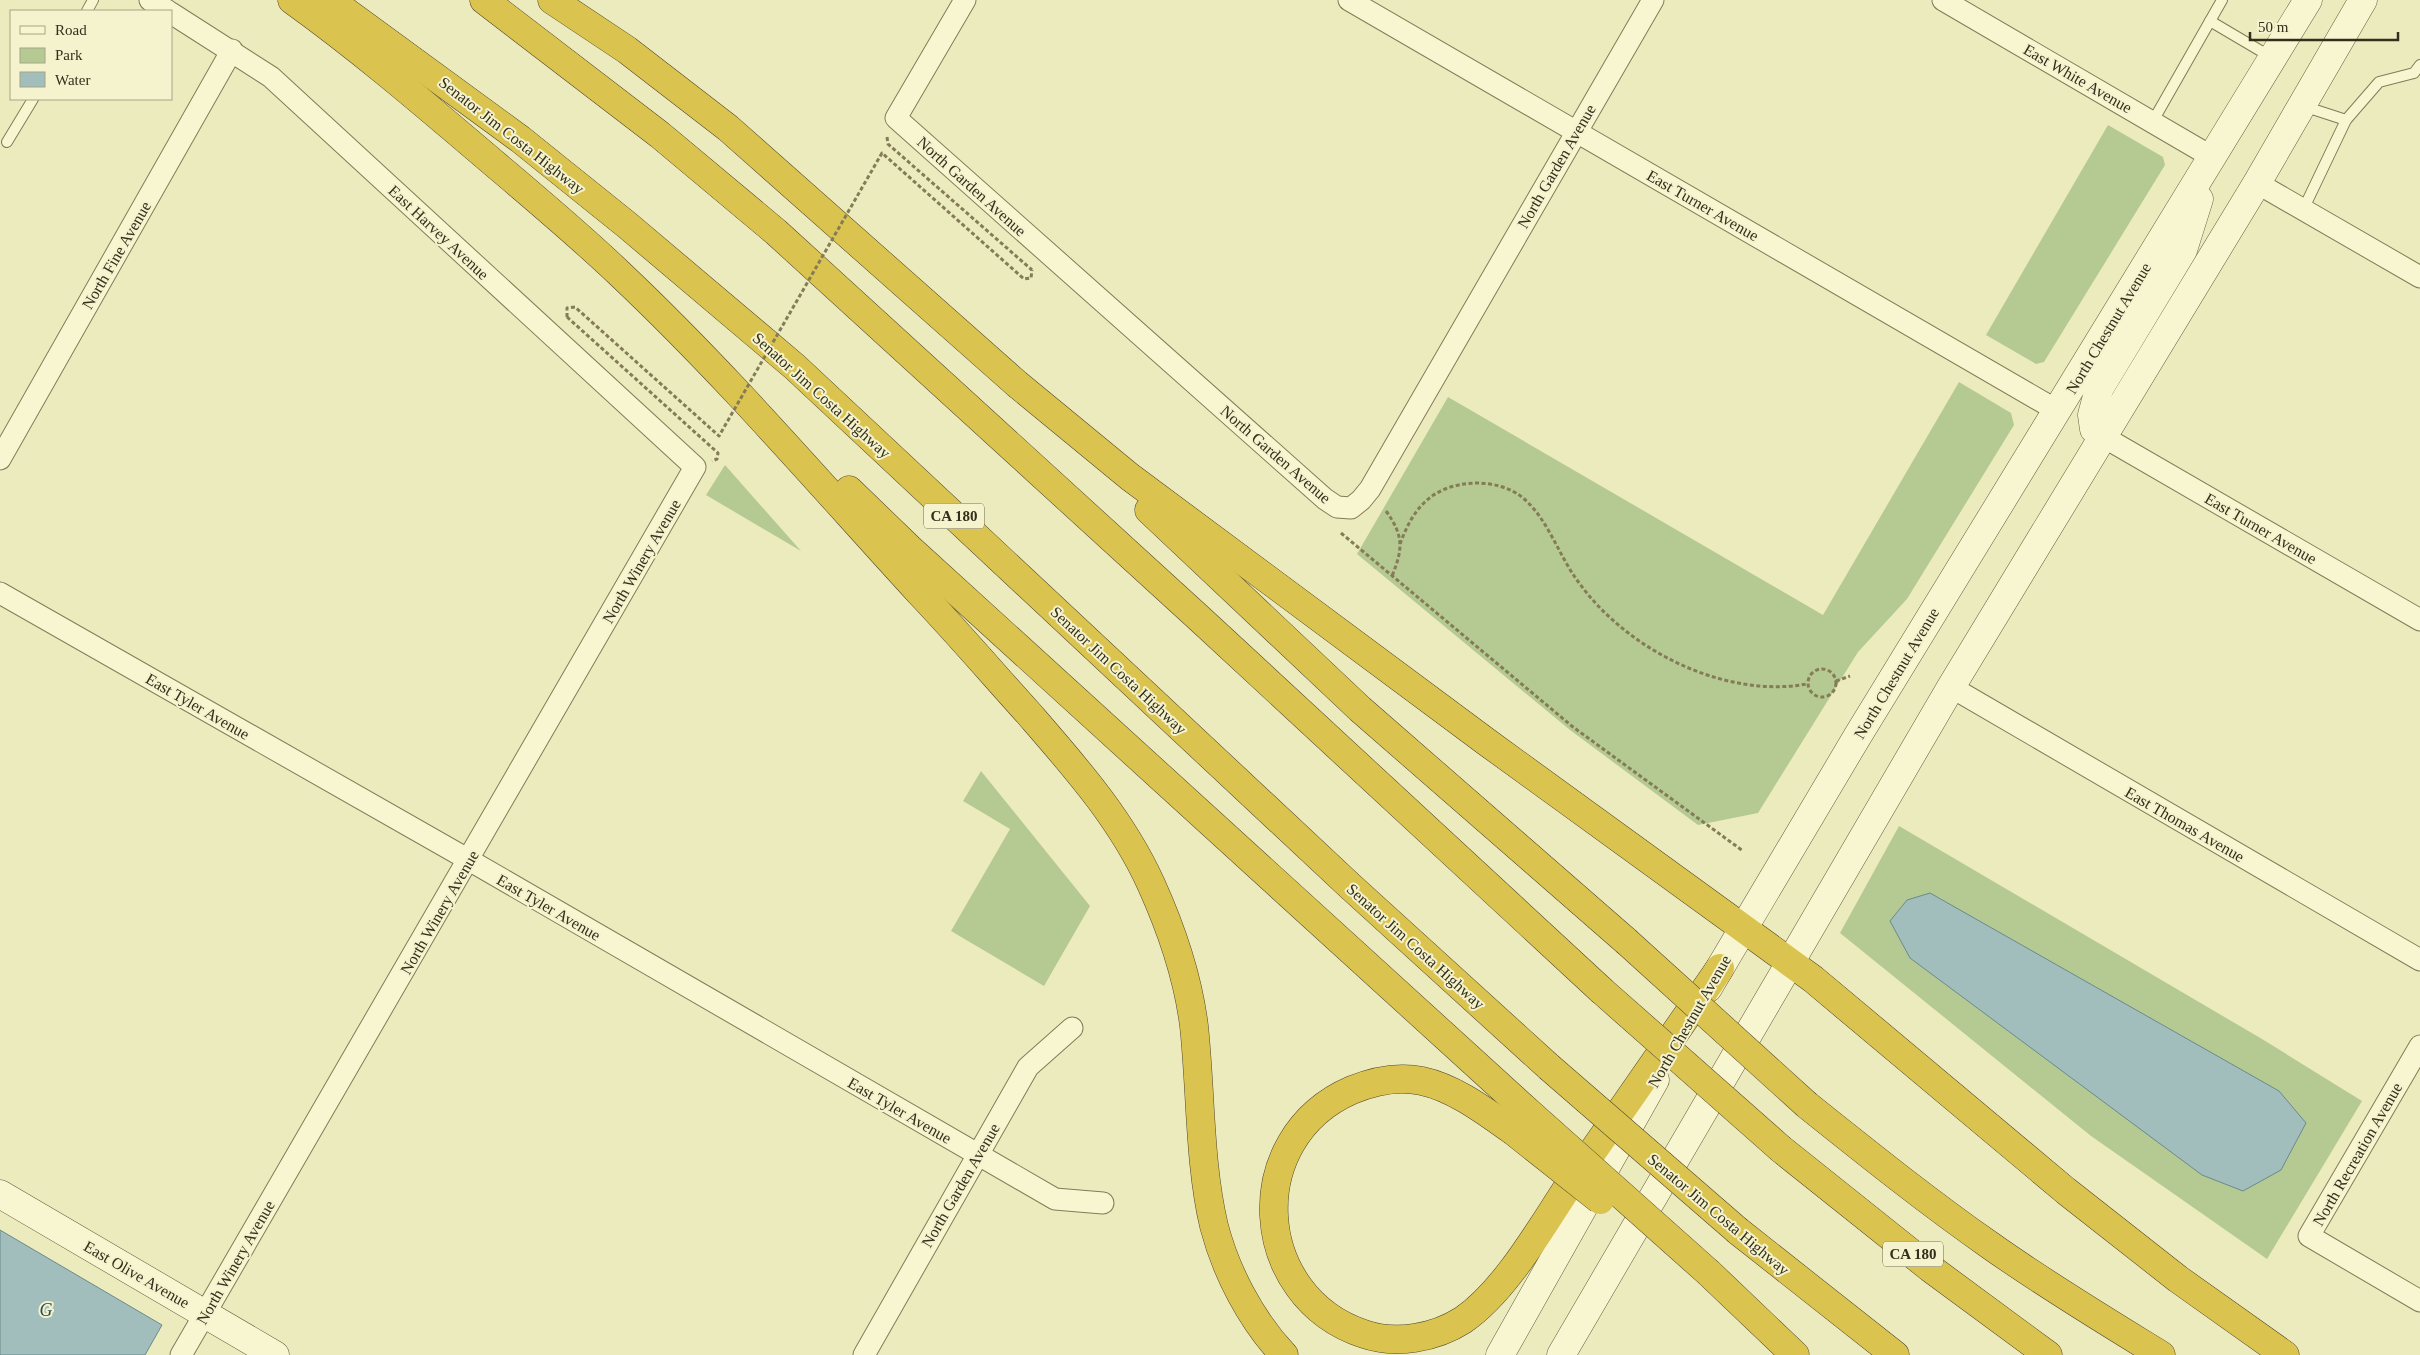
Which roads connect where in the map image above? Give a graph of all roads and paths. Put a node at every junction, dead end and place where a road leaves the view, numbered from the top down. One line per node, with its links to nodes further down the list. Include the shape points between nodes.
1 (150, 0): 13 (street, East Harvey Avenue)
2 (292, 0): 30 (highway, via 409,92 555,216)
3 (330, 0): 69 (highway, Senator Jim Costa Highway / CA 180, bridge, via 520,139 795,367 1350,886 1549,1067 1738,1232)
4 (484, 0): 70 (highway, CA 180, bridge, via 660,135 776,232 1601,990 1781,1149 1930,1268)
5 (552, 0): 31 (highway, via 627,50 728,128)
6 (965, 0): 21 (street)
7 (1349, 0): 24 (street, East Turner Avenue)
8 (1653, 0): 24 (street, North Garden Avenue)
9 (1943, 0): 23 (street, East White Avenue)
10 (2222, 0): 15 (lane)
11 (2308, 0): 17 (main road, North Chestnut Avenue)
12 (2363, 0): 20 (main road)
13 (167, 10)
14 (172, 13): 16 (street, East Harvey Avenue)
15 (2210, 21): 17 (lane); 23 (lane)
16 (232, 50): 34 (street, North Fine Avenue); 35 (street, East Harvey Avenue, via 271,77)
17 (2272, 58): 26 (main road, North Chestnut Avenue)
18 (2420, 65): 22 (lane, via 2414,72 2379,82)
19 (32, 100): 25 (lane)
20 (2301, 106): 22 (lane); 27 (main road)
21 (896, 118): 24 (street, North Garden Avenue, via 1325,500 1337,507 1351,508 1370,489); 35 (path, bridge, via 886,136 888,144 1032,270 1032,278 1024,279 882,153 719,436 574,307 567,308 567,316 718,453 717,459)
22 (2346, 120): 28 (lane)
23 (2153, 121): 26 (street, East White Avenue)
24 (1576, 132): 32 (street, East Turner Avenue)
25 (7, 142)
26 (2212, 158): 32 (main road, North Chestnut Avenue); 33 (main road, via 2183,250 2099,389 2092,416 2094,429)
27 (2256, 183): 28 (street); 33 (main road)
28 (2302, 210): 29 (street)
29 (2420, 277)
30 (692, 345): 54 (highway); 64 (highway, via 970,648 1074,766 1123,831 1162,911 1188,994 1214,1226 1238,1289)
31 (1017, 384): 48 (highway, via 1130,477); 71 (highway, bridge, via 1360,709 1626,941 1807,1105 1894,1176 1991,1246)
32 (2058, 411): 48 (main road, North Chestnut Avenue)
33 (2102, 436): 41 (street, East Turner Avenue); 45 (main road)
34 (0, 459)
35 (695, 467): 47 (street, North Winery Avenue)
36 (1386, 511): 38 (path, via 1400,536)
37 (1342, 533): 39 (path)
38 (1400, 544): 39 (path); 44 (path, via 1414,516 1435,494 1469,483 1498,485 1523,498 1534,509 1565,564 1597,606 1651,649 1696,670 1726,679 1782,687)
39 (1392, 576): 46 (path, via 1573,728)
40 (0, 593): 47 (street, East Tyler Avenue)
41 (2420, 620)
42 (1850, 676): 43 (path)
43 (1836, 681): 44 (path, via 1830,671 1821,668 1809,675); 44 (path, via 1834,691 1823,698 1811,692)
44 (1808, 684)
45 (1951, 687): 49 (street, East Thomas Avenue); 50 (main road)
46 (1743, 852)
47 (469, 860): 55 (street, East Tyler Avenue); 60 (street, North Winery Avenue)
48 (1742, 928): 50 (highway); 51 (main road, North Chestnut Avenue)
49 (2420, 960)
50 (1789, 962): 66 (main road); 72 (highway, via 2141,1250)
51 (1720, 968): 54 (highway, via 1526,1249 1480,1307 1462,1321 1414,1339 1373,1338 1337,1323 1306,1299 1286,1267 1278,1244 1273,1200 1281,1164 1303,1127 1315,1114 1343,1094 1364,1085 1406,1079 1424,1081); 65 (main road, North Chestnut Avenue)
52 (1072, 1028): 55 (street, North Garden Avenue, via 1028,1067)
53 (2420, 1046): 59 (street, North Recreation Avenue, via 2309,1236)
54 (1519, 1120): 58 (highway, bridge)
55 (977, 1155): 57 (street, East Tyler Avenue, via 1055,1199); 63 (street, North Garden Avenue)
56 (0, 1194): 60 (main road, East Olive Avenue)
57 (1103, 1203)
58 (1705, 1279): 67 (highway, via 1734,1314); 68 (highway)
59 (2420, 1301)
60 (205, 1314): 61 (street, North Winery Avenue); 62 (main road, East Olive Avenue)
61 (181, 1355)
62 (275, 1355)
63 (864, 1355)
64 (1284, 1355)
65 (1500, 1355)
66 (1561, 1355)
67 (1788, 1355)
68 (1795, 1355)
69 (1896, 1355)
70 (2048, 1355)
71 (2162, 1355)
72 (2285, 1355)

